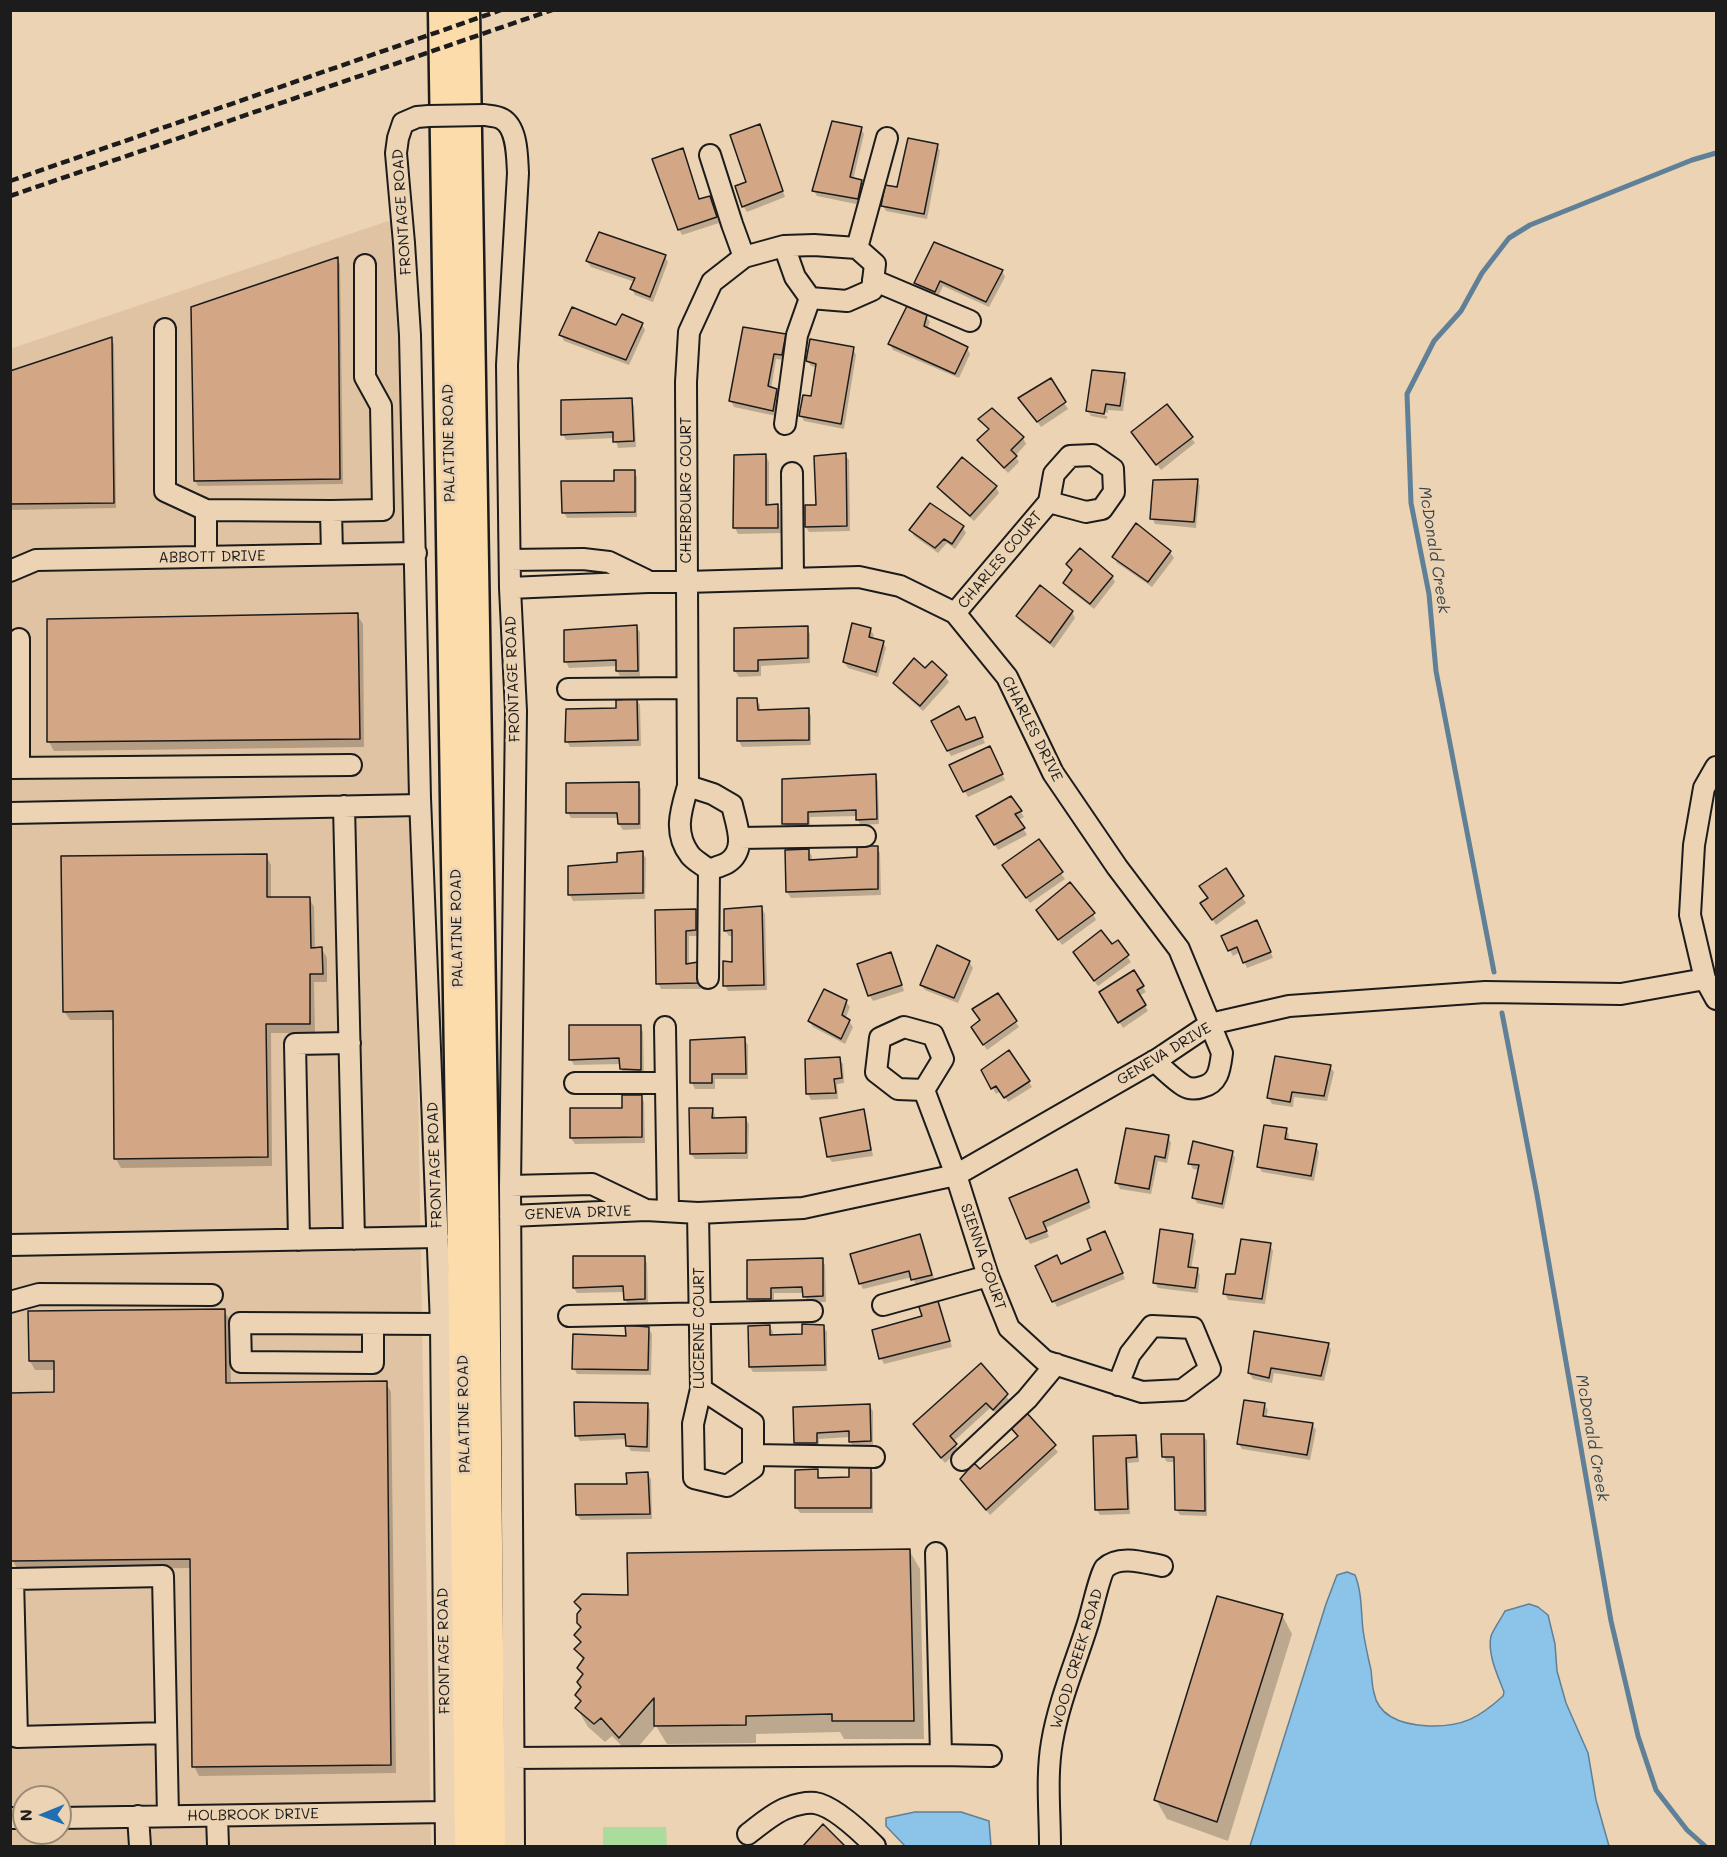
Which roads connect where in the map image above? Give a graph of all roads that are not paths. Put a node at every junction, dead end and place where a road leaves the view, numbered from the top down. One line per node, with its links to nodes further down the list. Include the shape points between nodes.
1 (443, 10): 91 (highway, PALATINE ROAD)
2 (465, 10): 92 (highway, PALATINE ROAD)
3 (887, 138): 6 (street)
4 (710, 155): 7 (street)
5 (784, 246): 6 (street, CHERBOURG COURT); 7 (street, CHERBOURG COURT); 10 (street, via 795,276)
6 (857, 248): 9 (street, via 875,264)
7 (744, 257): 25 (street, CHERBOURG COURT, via 712,282 689,332)
8 (365, 265): 17 (street, via 365,377 381,406 383,510)
9 (873, 280): 10 (street, via 872,290 847,301); 11 (street)
10 (810, 298): 13 (street, via 797,335)
11 (970, 321)
12 (165, 329): 16 (street, via 165,491)
13 (785, 424)
14 (792, 473): 23 (street)
15 (1049, 502): 15 (street, CHARLES COURT, via 1054,474 1070,456 1093,455 1113,469 1114,492 1102,509 1086,512); 27 (street, CHARLES COURT)
16 (206, 510): 17 (street); 20 (street)
17 (332, 511): 19 (street)
18 (416, 553): 19 (street, ABBOTT DRIVE); 21 (street, FRONTAGE ROAD, bridge, via 410,335 398,138 403,123 417,117 484,115 507,123 517,144 507,366); 36 (street, FRONTAGE ROAD)
19 (332, 554): 20 (street, ABBOTT DRIVE)
20 (206, 557): 22 (street, ABBOTT DRIVE, via 36,560)
21 (510, 560): 24 (street, CHARLES DRIVE, via 609,562); 26 (street, FRONTAGE ROAD)
22 (10, 571)
23 (793, 579): 25 (street, CHARLES DRIVE); 27 (street, CHARLES DRIVE, via 859,577 890,583)
24 (648, 582): 25 (street, CHARLES DRIVE); 26 (street, CHARLES DRIVE)
25 (686, 582): 29 (street, CHERBOURG COURT)
26 (510, 588): 52 (street, FRONTAGE ROAD, via 516,711)
27 (955, 613): 44 (street, CHARLES DRIVE, via 1007,677 1053,773 1179,949)
28 (19, 639): 33 (street)
29 (687, 688): 30 (street); 34 (street, CHERBOURG COURT)
30 (568, 689)
31 (351, 765): 33 (street)
32 (1716, 766): 42 (street, via 1704,788 1694,845 1690,915)
33 (15, 768)
34 (688, 786): 39 (street, via 732,805); 40 (street, CHERBOURG COURT, via 679,835 690,855)
35 (344, 806): 36 (street); 37 (street); 46 (street)
36 (420, 806): 57 (street, FRONTAGE ROAD)
37 (10, 813)
38 (865, 836): 39 (street)
39 (740, 838): 40 (street, via 738,849 728,862)
40 (709, 870): 41 (street)
41 (708, 978)
42 (1705, 979): 43 (street); 44 (street, GENEVA DRIVE, via 1621,994 1485,992 1289,1006)
43 (1716, 999)
44 (1210, 1024): 47 (street, GENEVA DRIVE); 47 (street, CHARLES DRIVE, via 1222,1053 1216,1080 1206,1086 1185,1087)
45 (665, 1027): 49 (street)
46 (350, 1043): 58 (street); 59 (street, via 295,1044)
47 (1154, 1061): 51 (street, GENEVA DRIVE)
48 (575, 1083): 49 (street)
49 (666, 1083): 54 (street)
50 (924, 1090): 51 (street, SIENNA COURT)
51 (956, 1175): 55 (street, GENEVA DRIVE, via 803,1208); 61 (street, SIENNA COURT)
52 (510, 1186): 53 (street, GENEVA DRIVE, via 592,1184); 56 (street, FRONTAGE ROAD)
53 (646, 1210): 54 (street, GENEVA DRIVE); 56 (street, GENEVA DRIVE)
54 (668, 1211): 55 (street, GENEVA DRIVE)
55 (698, 1213): 66 (street, LUCERNE COURT)
56 (510, 1216): 81 (street, FRONTAGE ROAD)
57 (438, 1237): 58 (street); 69 (street, FRONTAGE ROAD)
58 (354, 1239): 59 (street)
59 (299, 1240): 60 (street)
60 (10, 1245)
61 (988, 1276): 64 (street); 70 (street, SIENNA COURT, via 1009,1328 1045,1361)
62 (212, 1295): 63 (street, via 39,1294)
63 (10, 1302)
64 (883, 1305)
65 (812, 1311): 66 (street)
66 (700, 1313): 67 (street); 72 (street, LUCERNE COURT)
67 (569, 1316)
68 (373, 1324): 68 (street, via 240,1323 241,1362 373,1364); 69 (street)
69 (441, 1324): 82 (street, FRONTAGE ROAD)
70 (1056, 1364): 71 (street, SIENNA COURT); 75 (street, via 1027,1399)
71 (1118, 1385): 71 (street, SIENNA COURT, via 1142,1392 1182,1390 1210,1370 1193,1328 1152,1326 1130,1354)
72 (701, 1389): 73 (street, via 753,1423); 73 (street, LUCERNE COURT, via 693,1424 694,1478 727,1486 753,1468)
73 (754, 1455): 74 (street)
74 (874, 1457)
75 (962, 1460)
76 (936, 1553): 79 (street)
77 (1162, 1566): 95 (street, WOOD CREEK ROAD, via 1129,1561 1114,1562 1104,1569 1051,1743)
78 (166, 1733): 78 (street, via 163,1576 13,1579 17,1737); 84 (street)
79 (941, 1755): 80 (street); 81 (street)
80 (992, 1756)
81 (512, 1758): 93 (street, FRONTAGE ROAD)
82 (446, 1812): 85 (street, HOLBROOK DRIVE); 90 (street, FRONTAGE ROAD)
83 (138, 1816): 84 (street, HOLBROOK DRIVE); 86 (street, HOLBROOK DRIVE); 88 (street)
84 (168, 1816): 85 (street, HOLBROOK DRIVE)
85 (217, 1816): 89 (street)
86 (72, 1818)
87 (748, 1834): 94 (street, via 785,1808 816,1803 855,1826)
88 (140, 1846)
89 (218, 1846)
90 (446, 1846)
91 (469, 1846)
92 (491, 1846)
93 (514, 1846)
94 (875, 1846)
95 (1050, 1846)

